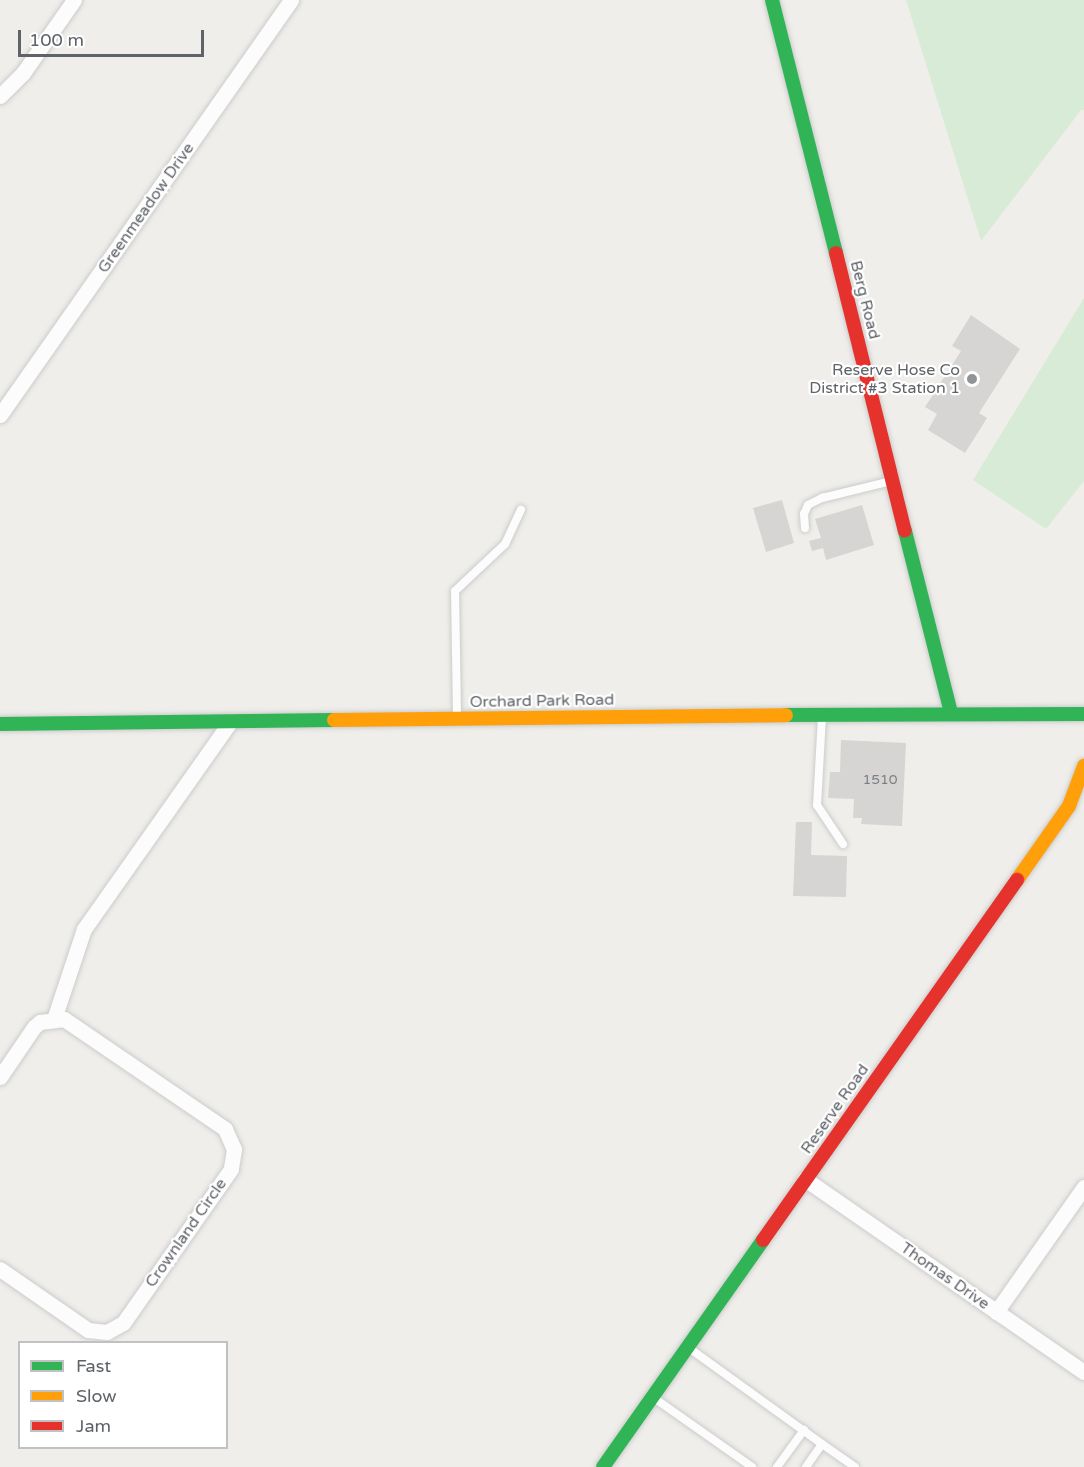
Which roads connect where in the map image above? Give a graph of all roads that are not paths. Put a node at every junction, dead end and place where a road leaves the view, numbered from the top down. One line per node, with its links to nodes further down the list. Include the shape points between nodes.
1 (74, 0): 4 (street, via 23,73)
2 (291, 0): 5 (street, Greenmeadow Drive)
3 (772, 0): 6 (street, Berg Road)
4 (0, 96)
5 (0, 415)
6 (893, 481): 8 (lane, via 807,505); 9 (street, Berg Road)
7 (521, 510): 12 (lane, via 505,544 454,591)
8 (805, 528)
9 (951, 713): 10 (street, Orchard Park Road); 11 (street, Orchard Park Road)
10 (822, 714): 12 (street, Orchard Park Road); 16 (lane, via 817,805)
11 (1084, 714)
12 (457, 718): 13 (street, Orchard Park Road)
13 (230, 722): 14 (street, Orchard Park Road); 17 (street, via 84,929)
14 (0, 724)
15 (1084, 766): 19 (street, Reserve Road, via 1069,806)
16 (843, 844)
17 (54, 1019): 18 (street, via 34,1027); 21 (street, Crownland Circle, via 74,1023 225,1129 234,1149 231,1170 123,1323 107,1332 88,1330)
18 (0, 1077)
19 (806, 1179): 22 (street, Thomas Drive); 23 (street, Reserve Road)
20 (1084, 1187): 22 (street)
21 (0, 1269)
22 (996, 1312): 24 (street, Thomas Drive)
23 (688, 1347): 25 (street, Reserve Road); 26 (lane)
24 (1084, 1372)
25 (652, 1397): 28 (street, Reserve Road); 29 (lane)
26 (804, 1430): 27 (lane); 30 (lane)
27 (822, 1444): 31 (lane); 32 (lane)
28 (603, 1467)
29 (752, 1467)
30 (777, 1467)
31 (806, 1467)
32 (855, 1467)

